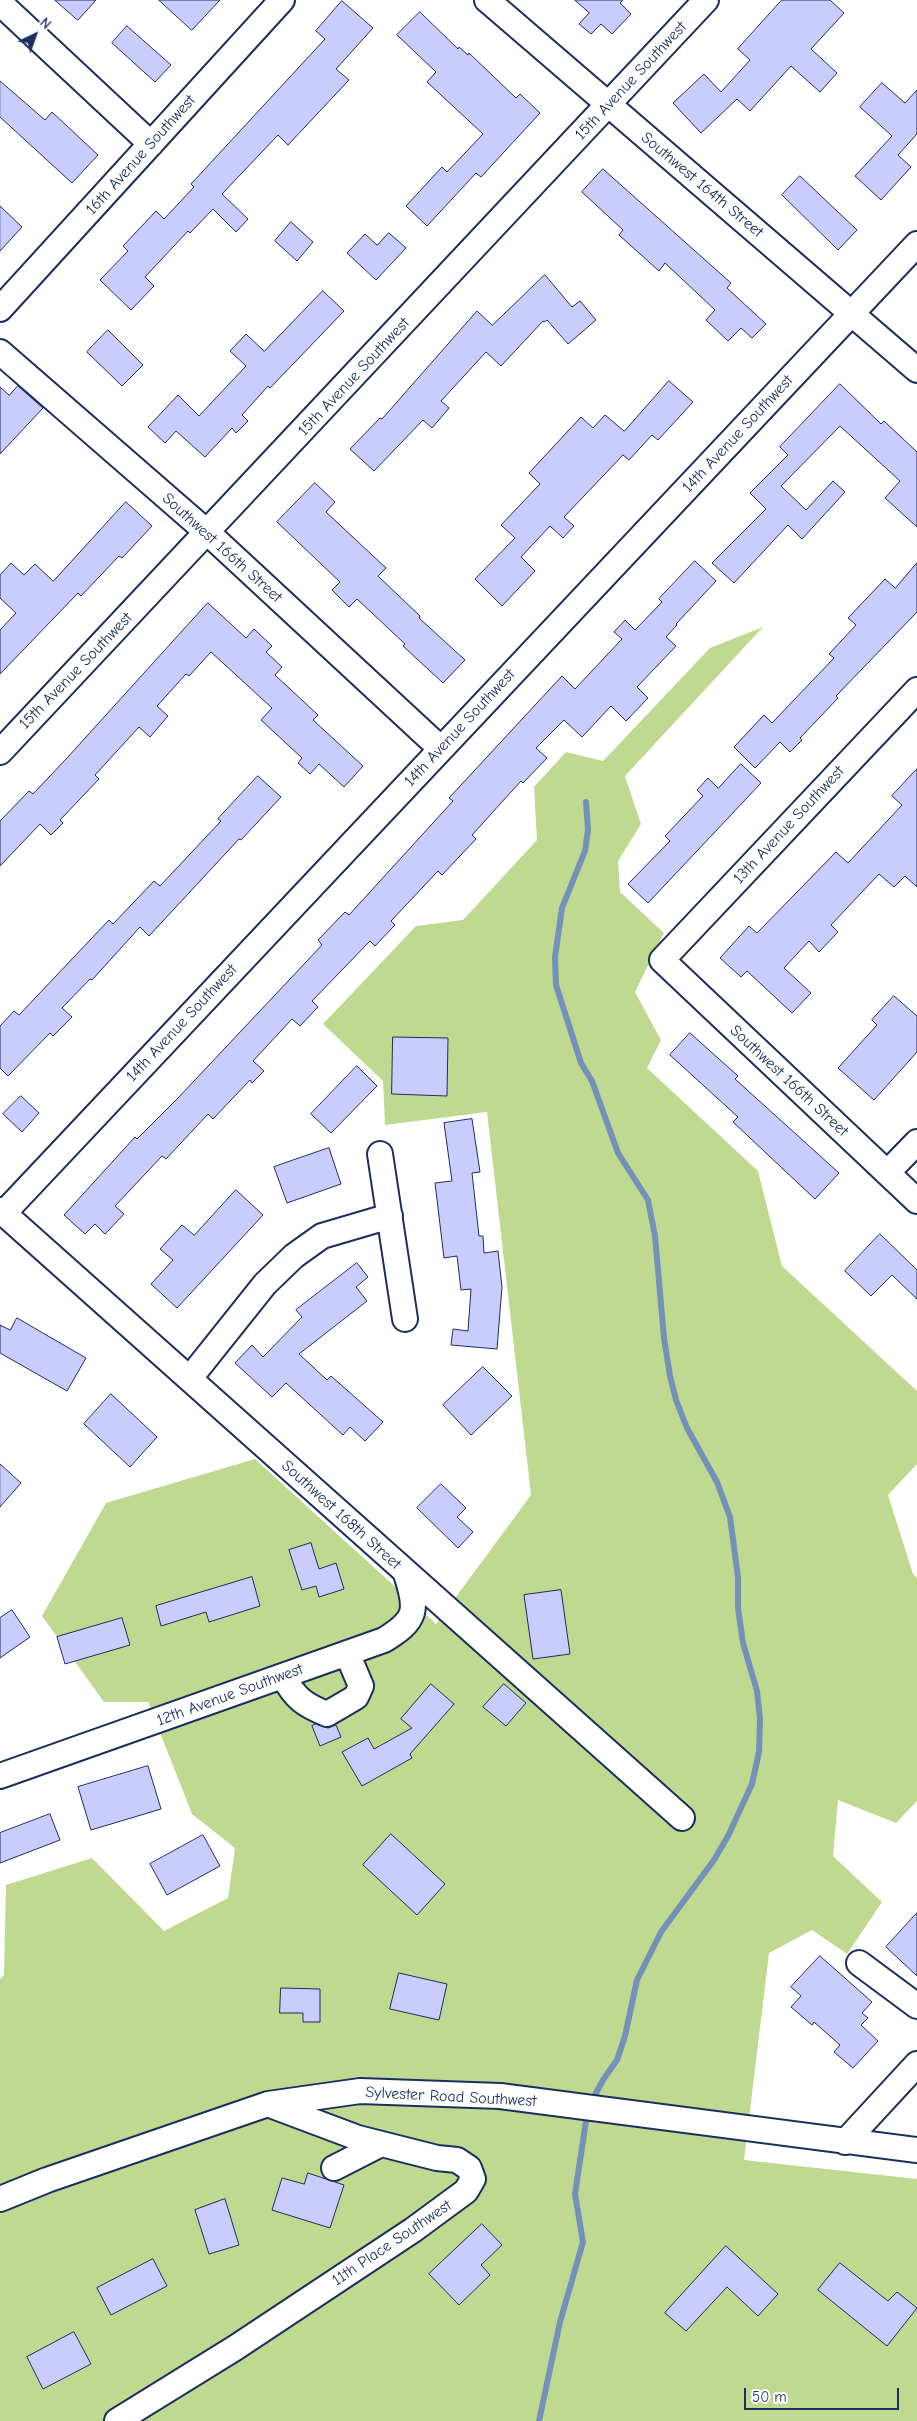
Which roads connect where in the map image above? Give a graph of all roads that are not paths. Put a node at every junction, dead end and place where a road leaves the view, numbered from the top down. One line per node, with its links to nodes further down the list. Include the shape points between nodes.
1 (282, 0): 6 (street, 16th Avenue Southwest)
2 (487, 0): 5 (street, Southwest 164th Street)
3 (706, 0): 5 (street, 15th Avenue Southwest)
4 (0, 2): 6 (street)
5 (608, 105): 9 (street, Southwest 164th Street); 12 (street, 15th Avenue Southwest)
6 (151, 144): 8 (street, 16th Avenue Southwest)
7 (917, 244): 9 (street, 14th Avenue Southwest)
8 (0, 309)
9 (852, 314): 11 (street, Southwest 164th Street); 14 (street, 14th Avenue Southwest)
10 (0, 352): 12 (street, Southwest 166th Street)
11 (917, 370)
12 (208, 533): 14 (street, Southwest 166th Street); 15 (street, 15th Avenue Southwest)
13 (917, 690): 16 (street, 13th Avenue Southwest)
14 (440, 748): 21 (street, 14th Avenue Southwest)
15 (0, 752)
16 (662, 960): 19 (street, Southwest 166th Street)
17 (917, 1142): 19 (street)
18 (380, 1154): 22 (street)
19 (887, 1173): 20 (street, Southwest 166th Street)
20 (917, 1201)
21 (2, 1212): 24 (street, Southwest 168th Street)
22 (390, 1216): 23 (street); 24 (street, via 322,1236 294,1256 265,1284)
23 (405, 1319)
24 (190, 1378): 25 (street, Southwest 168th Street)
25 (406, 1574): 26 (street, 12th Avenue Southwest, via 414,1598 408,1623 384,1640); 29 (street, Southwest 168th Street)
26 (347, 1653): 27 (street, 12th Avenue Southwest); 27 (street, via 361,1686 356,1697 327,1714 307,1706 292,1692)
27 (283, 1676): 28 (street, 12th Avenue Southwest)
28 (0, 1776)
29 (682, 1818)
30 (858, 1963): 31 (street)
31 (917, 2006)
32 (917, 2064): 34 (street)
33 (268, 2104): 34 (street, Sylvester Road Southwest, via 360,2091 500,2096); 35 (street, 11th Place Southwest); 38 (street, Sylvester Road Southwest)
34 (845, 2142): 36 (street, Sylvester Road Southwest)
35 (381, 2144): 37 (street); 39 (street, 11th Place Southwest, via 457,2160 469,2168 472,2179 466,2192 235,2348)
36 (917, 2150)
37 (334, 2168)
38 (0, 2199)
39 (118, 2421)

